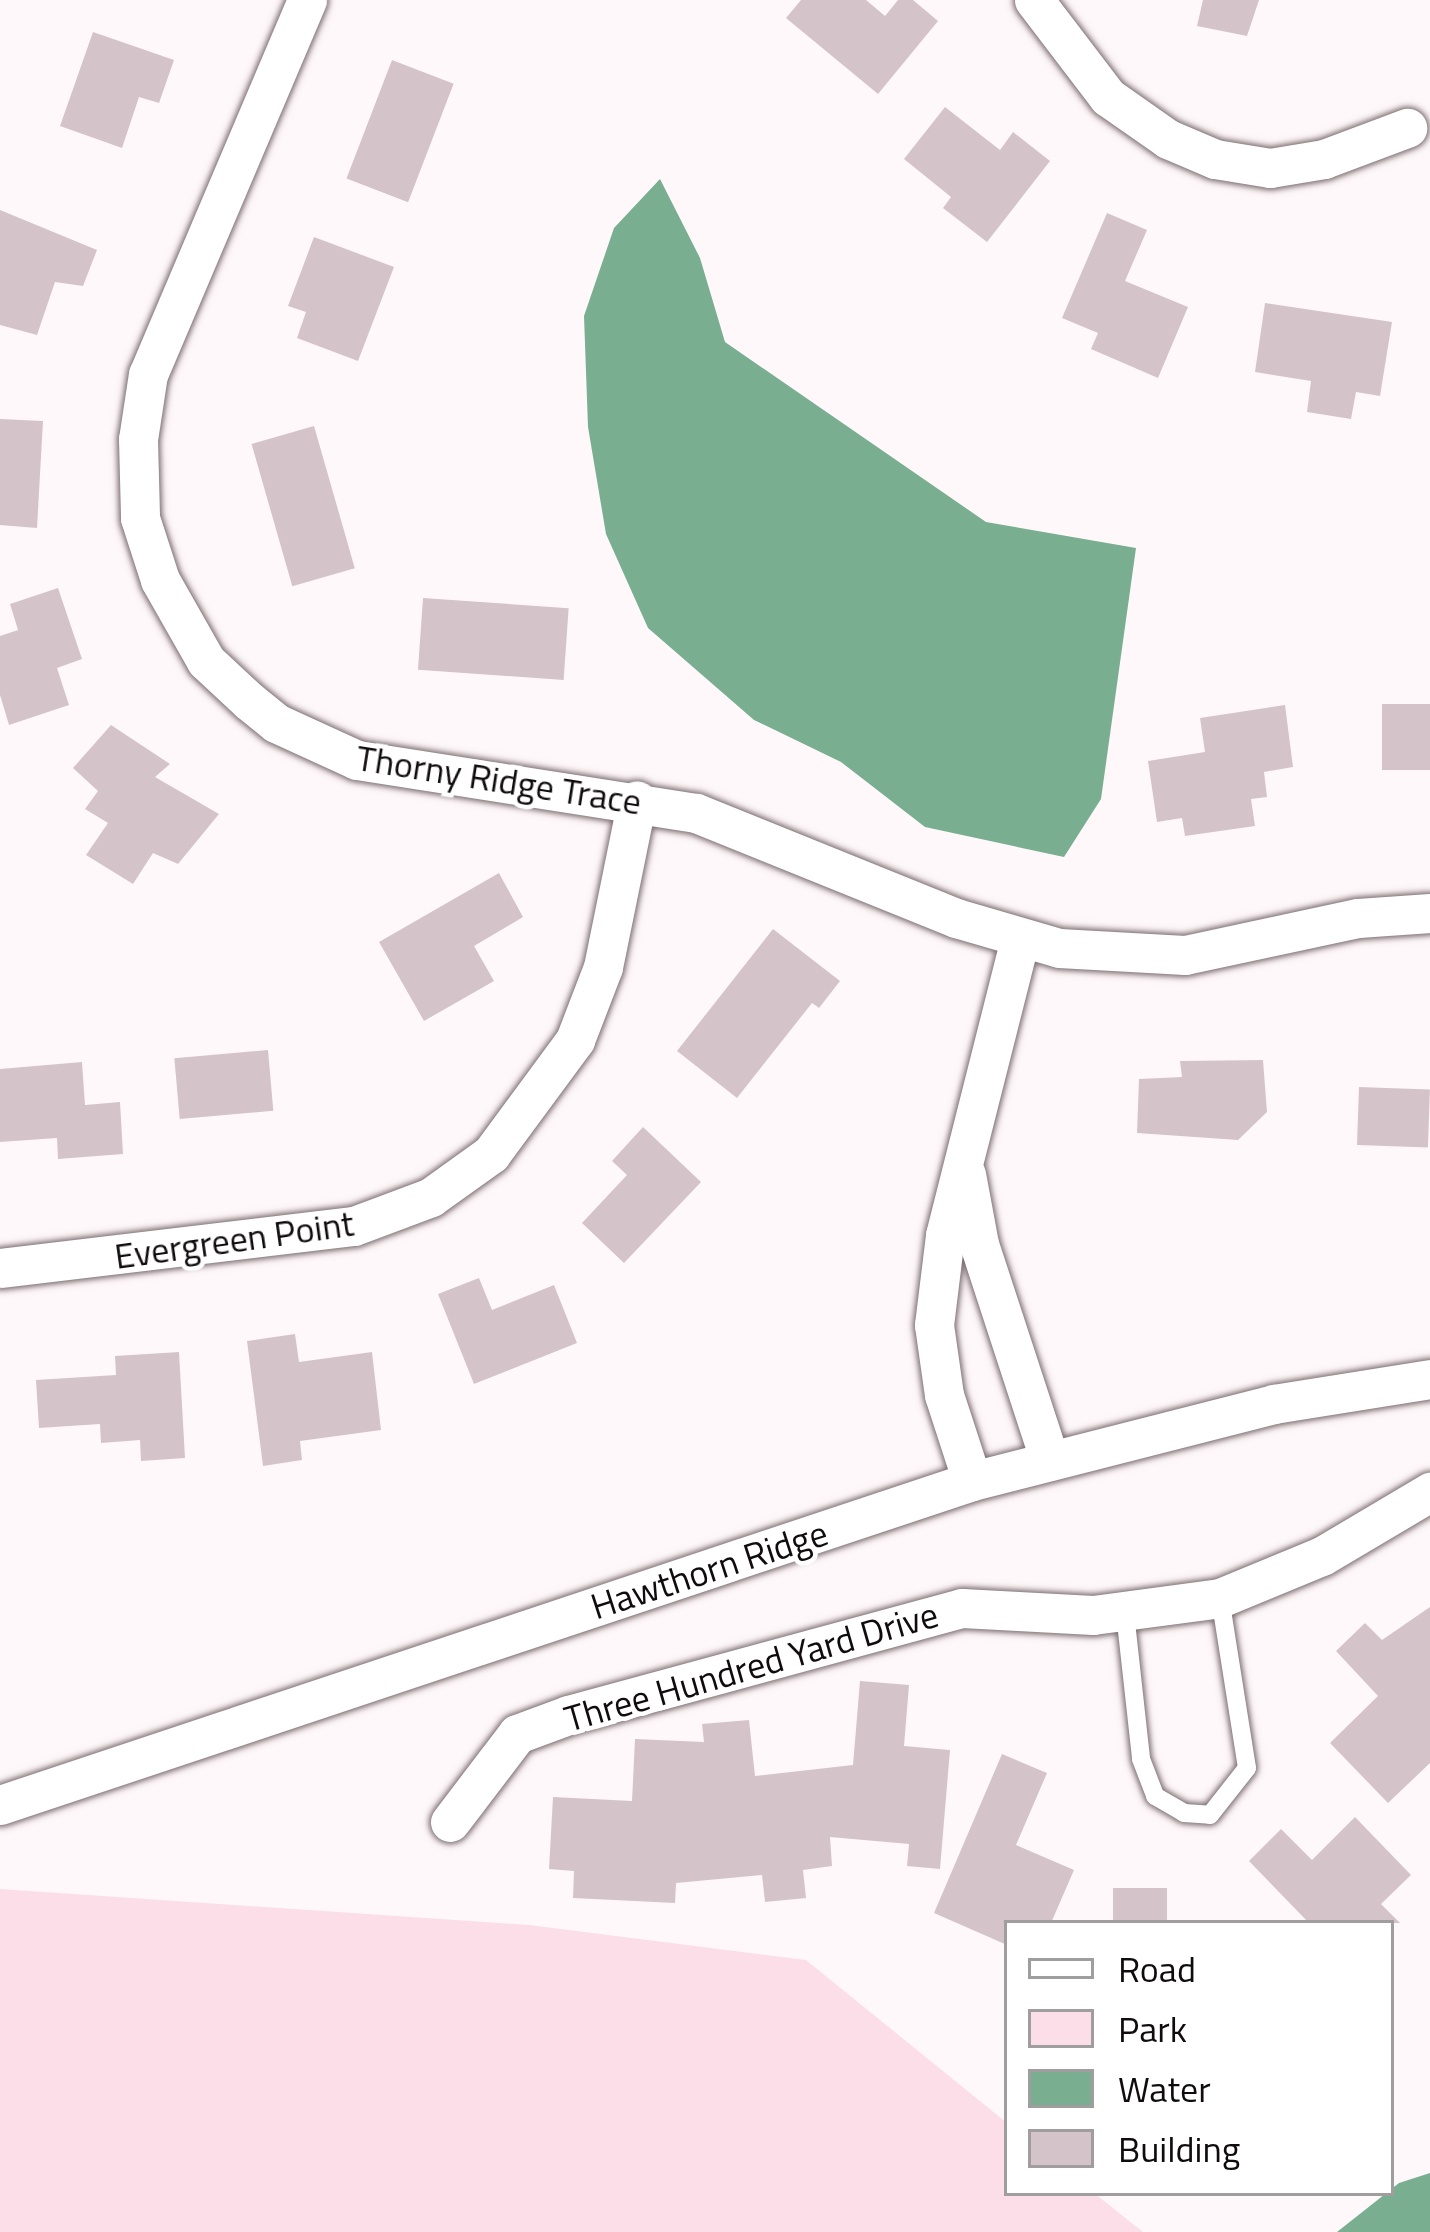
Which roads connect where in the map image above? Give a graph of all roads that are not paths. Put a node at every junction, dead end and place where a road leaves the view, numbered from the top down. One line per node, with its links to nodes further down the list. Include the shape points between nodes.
1 (307, 0): 4 (street, Thorny Ridge Trace, via 148,374 138,439 140,518 160,580 206,661 276,724 326,749 434,775)
2 (1034, 0): 3 (street, via 1108,97 1168,140 1215,159 1270,168 1324,159)
3 (1407, 128)
4 (637, 800): 6 (street, Thorny Ridge Trace, via 753,830); 8 (street, Evergreen Point, via 603,967 575,1040 491,1154 431,1197 354,1226)
5 (1430, 913): 6 (street, Thorny Ridge Trace, via 1358,918 1185,955)
6 (1020, 938): 7 (street)
7 (964, 1162): 10 (street, via 979,1244); 11 (street, via 934,1324 944,1395)
8 (0, 1268)
9 (1430, 1379): 10 (street, Hawthorn Ridge, via 1274,1404)
10 (1050, 1461): 11 (street, Hawthorn Ridge)
11 (972, 1481): 15 (street, Hawthorn Ridge)
12 (1430, 1492): 13 (street, Three Hundred Yard Drive, via 1322,1556)
13 (1220, 1598): 14 (street, Three Hundred Yard Drive); 14 (lane, via 1247,1768 1210,1814 1184,1813 1155,1796 1141,1759)
14 (1125, 1613): 16 (street, Three Hundred Yard Drive, via 1019,1616 962,1608 568,1715 517,1735)
15 (0, 1805)
16 (450, 1822)

